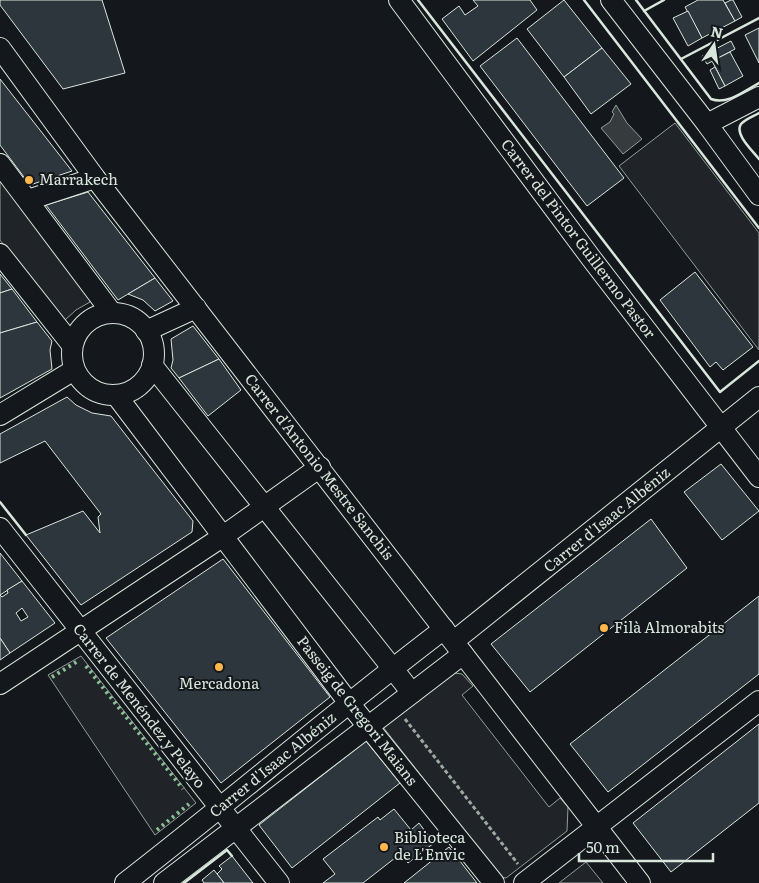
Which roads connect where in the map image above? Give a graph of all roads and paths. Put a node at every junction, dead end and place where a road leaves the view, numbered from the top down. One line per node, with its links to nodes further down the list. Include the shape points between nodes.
1 (399, 0): 20 (street, Carrer del Pintor Guillermo Pastor)
2 (611, 0): 5 (street)
3 (0, 48): 7 (street, Carrer d'Antonio Mestre Sanchis)
4 (759, 97): 5 (street)
5 (707, 124): 8 (street)
6 (0, 164): 9 (street)
7 (95, 178): 9 (street); 11 (street, Carrer d'Antonio Mestre Sanchis)
8 (759, 195)
9 (28, 200): 12 (street)
10 (0, 254): 14 (street)
11 (196, 308): 13 (street); 21 (street, Carrer d'Antonio Mestre Sanchis)
12 (112, 313): 13 (street, via 137,321); 14 (street, via 87,322)
13 (146, 330): 15 (street, via 152,341)
14 (72, 345): 16 (street)
15 (152, 365): 17 (street, via 139,386); 23 (street)
16 (74, 370): 17 (street, via 91,389); 19 (street)
17 (116, 395): 25 (street, Passeig de Gregori Maians)
18 (759, 397): 20 (street, Carrer d'Isaac Albéniz)
19 (0, 415)
20 (721, 428): 22 (street, Carrer del Pintor Guillermo Pastor); 27 (street, Carrer d'Isaac Albéniz)
21 (320, 467): 23 (street); 27 (street, Carrer d'Antonio Mestre Sanchis)
22 (759, 477)
23 (264, 507): 25 (street); 28 (street)
24 (0, 528): 26 (street, Carrer de Menéndez y Pelayo)
25 (222, 537): 26 (street); 32 (street, Passeig de Gregori Maians)
26 (80, 631): 29 (street); 35 (street, Carrer de Menéndez y Pelayo)
27 (454, 641): 28 (street, Carrer d'Isaac Albéniz); 30 (street, Carrer d'Isaac Albéniz); 37 (street, Carrer d'Antonio Mestre Sanchis)
28 (392, 668): 30 (street); 32 (street, Carrer d'Isaac Albéniz)
29 (0, 684)
30 (412, 693): 33 (street, Carrer d'Isaac Albéniz)
31 (759, 701): 37 (street)
32 (349, 703): 34 (street, Passeig de Gregori Maians); 35 (street, Carrer d'Isaac Albéniz)
33 (395, 705): 34 (street, Carrer d'Isaac Albéniz); 38 (path)
34 (368, 726): 36 (street, Carrer d'Isaac Albéniz); 42 (street, Passeig de Gregori Maians)
35 (220, 809): 36 (street, Carrer de Menéndez y Pelayo); 39 (street, Carrer d'Isaac Albéniz)
36 (235, 828): 40 (street, Carrer d'Isaac Albéniz); 41 (street, Carrer de Menéndez y Pelayo)
37 (597, 828): 38 (street); 43 (street, Carrer d'Antonio Mestre Sanchis)
38 (527, 881)
39 (125, 883)
40 (164, 883)
41 (278, 883)
42 (494, 883)
43 (640, 883)

